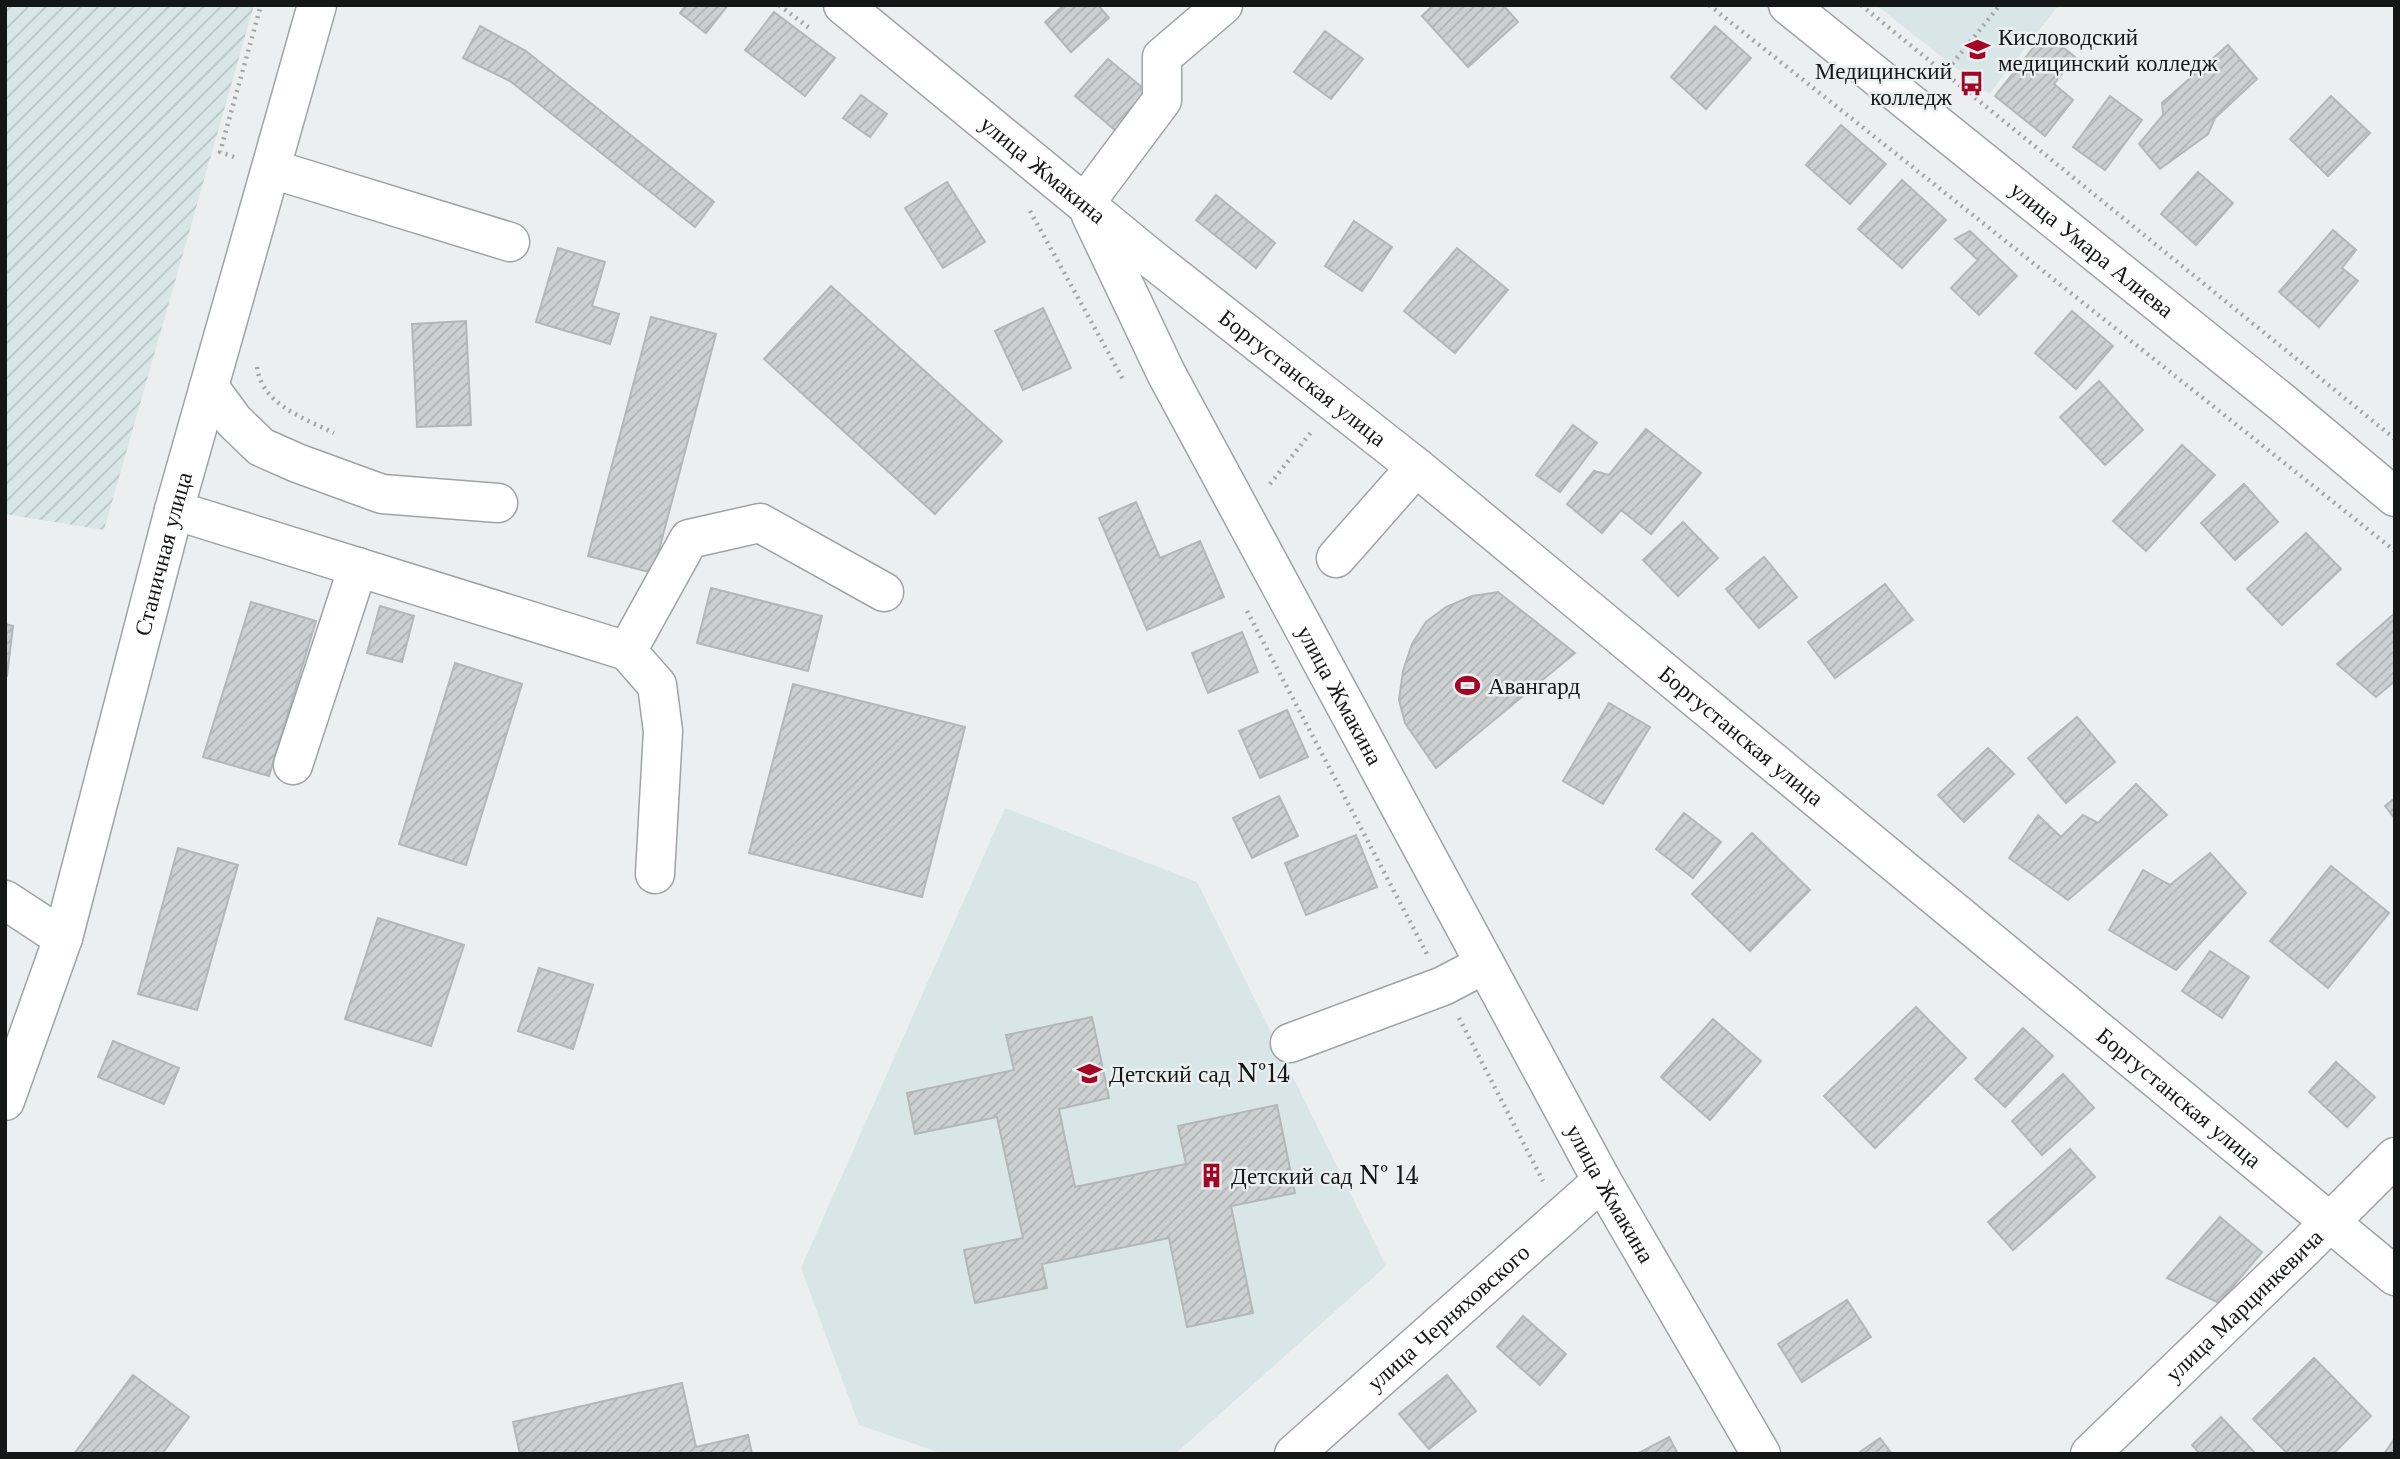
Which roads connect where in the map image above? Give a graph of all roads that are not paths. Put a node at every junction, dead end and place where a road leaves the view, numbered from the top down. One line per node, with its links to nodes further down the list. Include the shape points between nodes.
1 (317, 5): 5 (street, Станичная улица)
2 (843, 5): 6 (street, улица Жмакина)
3 (1223, 5): 6 (street, via 1162,57 1162,100)
4 (1787, 5): 10 (street, улица Умара Алиева)
5 (272, 169): 7 (street); 8 (street, Станичная улица)
6 (1085, 203): 9 (street, Боргустанская улица); 21 (street, улица Жмакина, via 1166,373)
7 (510, 243)
8 (209, 387): 11 (street, via 261,447 297,463 382,494); 12 (street, Станичная улица)
9 (1416, 467): 13 (street); 26 (street, Боргустанская улица)
10 (2395, 497)
11 (498, 503)
12 (174, 510): 14 (street); 20 (street, Станичная улица)
13 (1336, 558)
14 (358, 567): 16 (street); 17 (street)
15 (884, 592): 16 (street, via 761,523 689,539)
16 (627, 651): 18 (street, via 672,685 663,731)
17 (293, 765)
18 (655, 874)
19 (5, 900): 20 (street)
20 (63, 938): 23 (street, Станичная улица)
21 (1485, 964): 22 (street, via 1443,986); 25 (street, улица Жмакина)
22 (1290, 1043)
23 (5, 1101)
24 (2395, 1157): 26 (street, улица Марцинкевича)
25 (1602, 1181): 28 (street, улица Черняховского); 29 (street, улица Жмакина)
26 (2329, 1222): 27 (street, Боргустанская улица); 30 (street, улица Марцинкевича)
27 (2395, 1276)
28 (1294, 1454)
29 (1761, 1454)
30 (2090, 1454)

